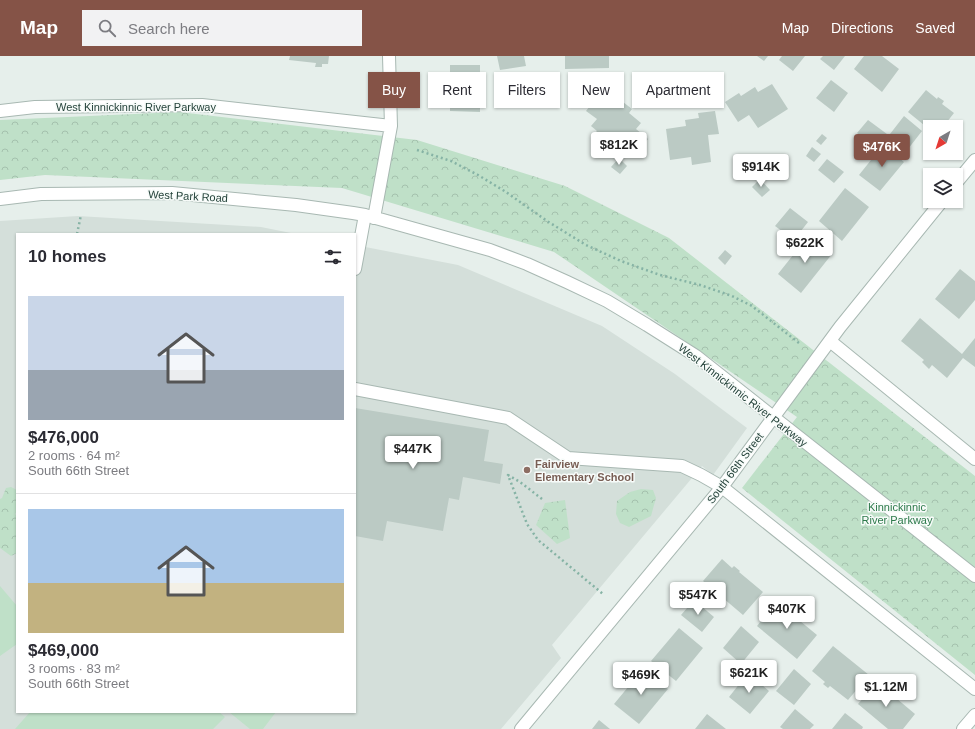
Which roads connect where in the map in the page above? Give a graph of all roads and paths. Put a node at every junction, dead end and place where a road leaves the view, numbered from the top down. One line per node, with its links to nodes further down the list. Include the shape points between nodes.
1 (389, 56): 3 (street)
2 (0, 111): 3 (street, West Kinnickinnic River Parkway, via 35,107 202,104)
3 (391, 126): 10 (street)
4 (417, 150): 14 (path, via 451,161 478,175 547,221 621,261 660,275 700,285 752,306)
5 (975, 160): 6 (street)
6 (963, 175)
7 (0, 199): 10 (street, West Park Road, via 41,194 172,193 296,205)
8 (936, 208): 13 (street, South 66th Street)
9 (81, 215): 11 (path)
10 (369, 216): 12 (street); 16 (street, West Kinnickinnic River Parkway, via 490,250 527,264 607,302 696,356)
11 (77, 233)
12 (356, 265)
13 (830, 341): 16 (street, South 66th Street); 17 (street)
14 (799, 342)
15 (356, 389): 18 (street, via 508,418 568,458 682,466)
16 (774, 417): 18 (street, South 66th Street); 20 (street, West Kinnickinnic River Parkway)
17 (975, 459)
18 (722, 487): 22 (street); 24 (street, South 66th Street)
19 (542, 499): 21 (path, via 508,475 527,524 538,540)
20 (975, 576)
21 (603, 594)
22 (975, 689)
23 (975, 715): 25 (street)
24 (521, 729)
25 (963, 729)

